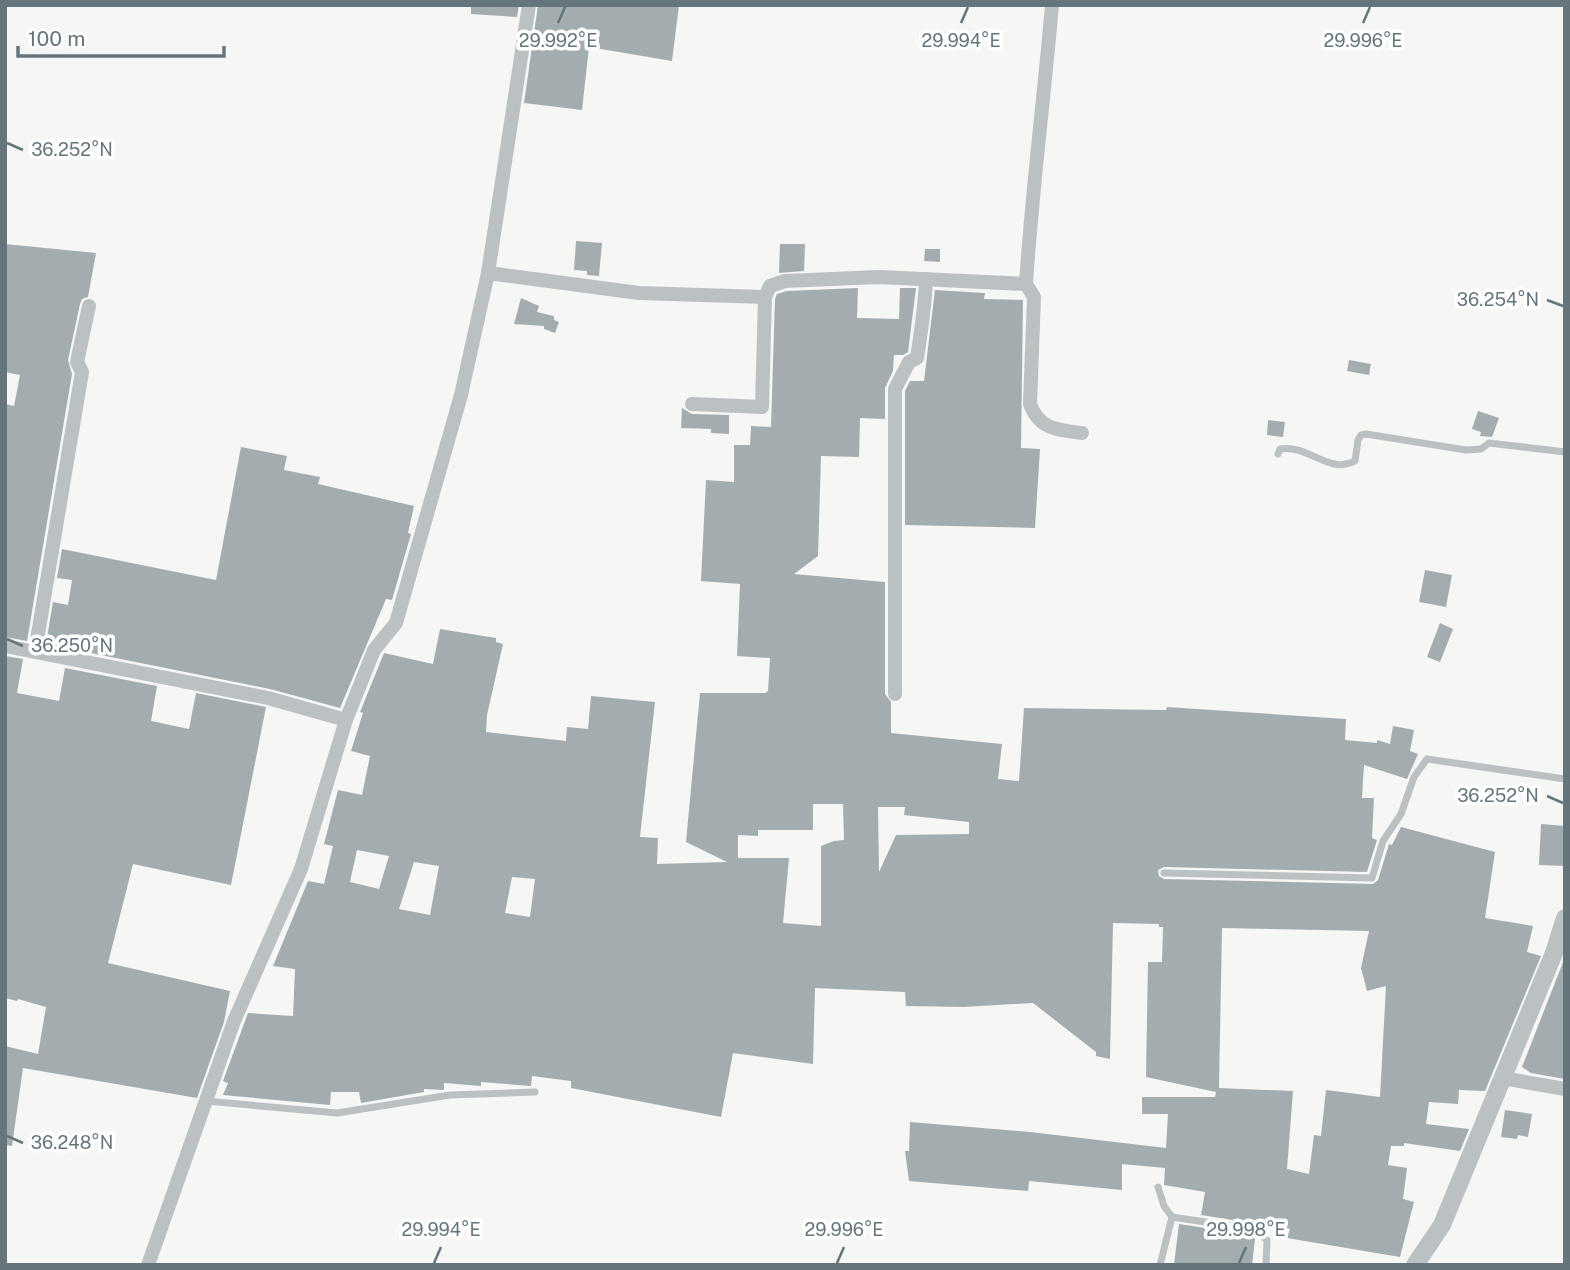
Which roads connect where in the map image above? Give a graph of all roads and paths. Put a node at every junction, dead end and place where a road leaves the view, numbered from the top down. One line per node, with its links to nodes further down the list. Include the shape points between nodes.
1 (529, 5): 3 (street)
2 (1052, 5): 5 (street)
3 (488, 273): 6 (street, via 639,293); 15 (street, via 461,395 396,623 374,650)
4 (926, 279): 5 (street); 6 (street, via 879,276 785,281 771,286); 14 (street, via 917,358 909,362 895,389)
5 (1026, 284): 9 (street, via 1034,297 1030,404 1034,415 1056,430)
6 (765, 297): 8 (street, via 762,407)
7 (89, 306): 13 (street)
8 (692, 404)
9 (1082, 433)
10 (1565, 453): 11 (lane, via 1489,443 1466,450 1366,434 1358,440 1351,464 1327,464 1290,447)
11 (1278, 454)
12 (5, 646): 13 (street)
13 (35, 652): 15 (street, via 268,698)
14 (895, 694)
15 (346, 720): 22 (street, via 301,869 234,1021)
16 (1565, 779): 17 (lane, via 1427,758 1383,841 1372,878)
17 (1164, 873)
18 (1565, 918): 19 (street)
19 (1502, 1078): 20 (street); 28 (street, via 1442,1225)
20 (1565, 1089)
21 (535, 1092): 22 (lane, via 450,1096 337,1113)
22 (205, 1101): 25 (street)
23 (1158, 1187): 24 (lane)
24 (1172, 1217): 26 (lane); 27 (lane, via 1252,1230 1266,1240)
25 (148, 1265)
26 (1160, 1265)
27 (1266, 1265)
28 (1415, 1265)

